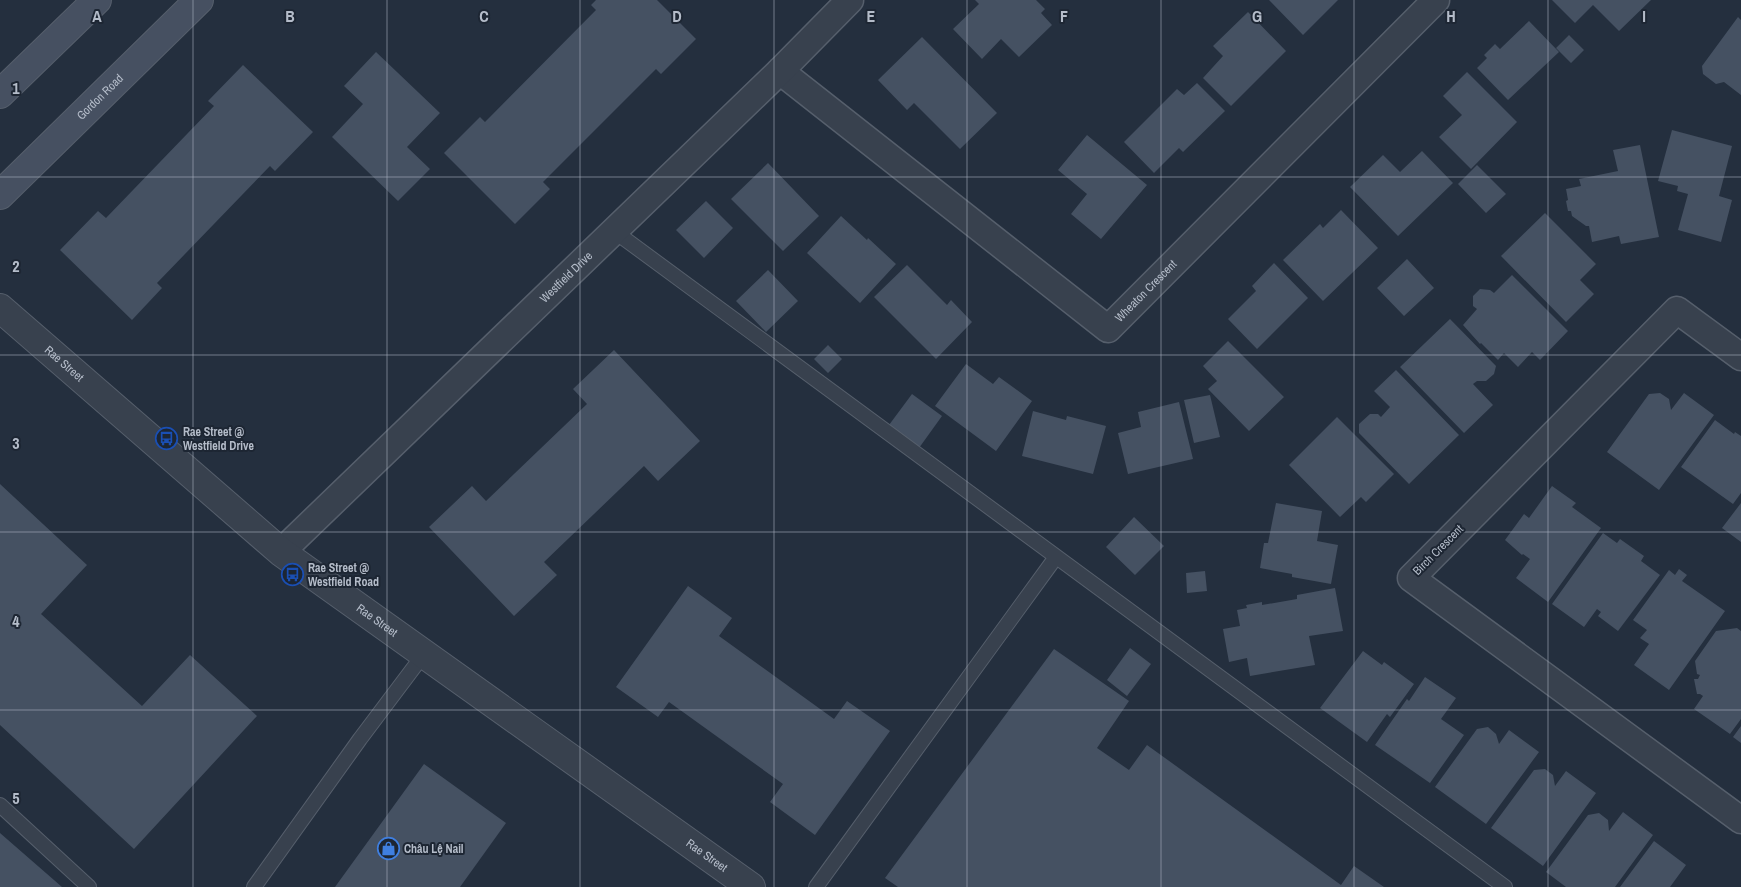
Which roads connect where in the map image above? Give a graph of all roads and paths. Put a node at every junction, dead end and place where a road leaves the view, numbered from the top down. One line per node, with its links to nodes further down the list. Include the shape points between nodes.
1 (96, 0): 6 (main road)
2 (199, 0): 7 (main road, Gordon Road)
3 (850, 0): 5 (street, Westfield Drive)
4 (1436, 0): 5 (street, Wheaton Crescent, via 1108,329)
5 (780, 71): 8 (street, Westfield Drive)
6 (0, 94)
7 (0, 195)
8 (614, 231): 11 (street, Westfield Drive); 12 (lane)
9 (0, 308): 11 (street, Rae Street)
10 (1741, 357): 15 (street, Birch Crescent, via 1677,310 1410,578)
11 (281, 552): 13 (street, Rae Street)
12 (1056, 557): 19 (lane); 20 (lane)
13 (424, 654): 17 (lane); 18 (street, Rae Street)
14 (0, 805): 16 (lane)
15 (1741, 820)
16 (89, 887)
17 (254, 887)
18 (751, 887)
19 (816, 887)
20 (1505, 887)

